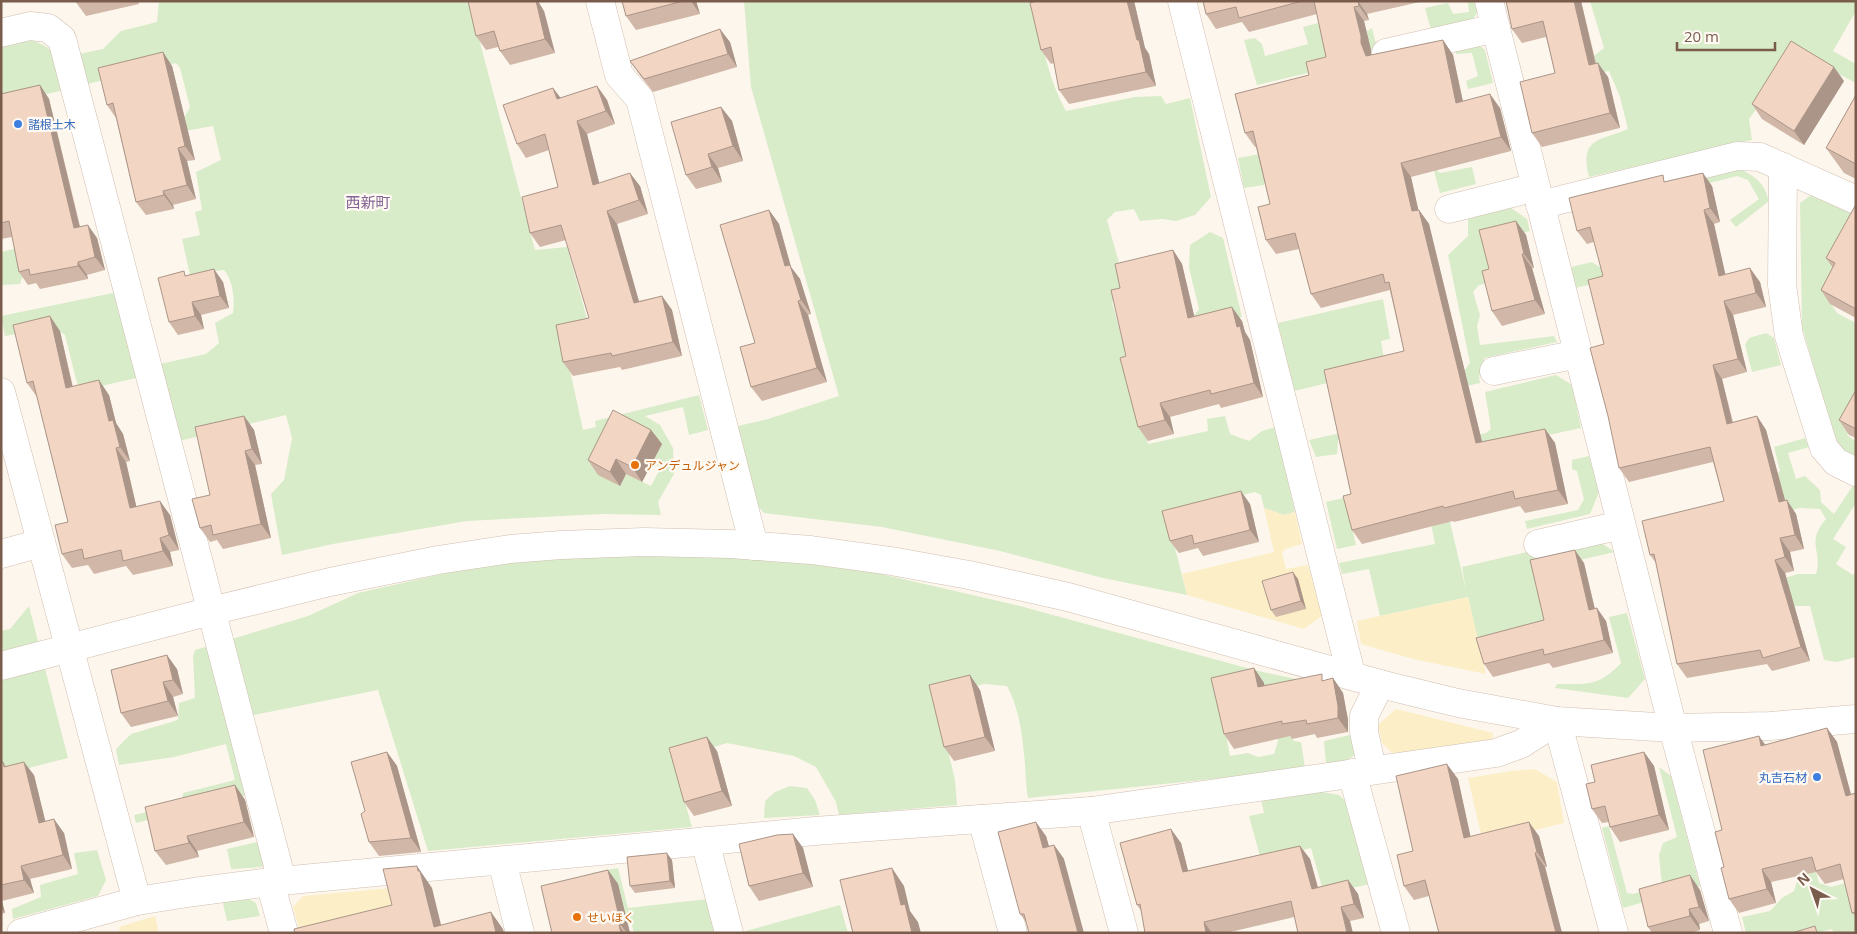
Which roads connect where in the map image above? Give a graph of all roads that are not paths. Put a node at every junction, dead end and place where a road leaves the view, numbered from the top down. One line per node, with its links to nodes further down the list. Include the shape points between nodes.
1 (600, 1): 18 (street, via 620,75 640,99)
2 (1182, 1): 23 (street)
3 (1489, 1): 4 (street)
4 (1496, 28): 6 (street); 8 (street)
5 (1, 33): 20 (street, via 30,26 48,28 62,39)
6 (1386, 53)
7 (1783, 167): 8 (street, via 1760,157 1737,156); 9 (street); 14 (street, via 1782,285 1789,336 1824,448 1836,462)
8 (1538, 196): 10 (street); 11 (street)
9 (1856, 200)
10 (1449, 209)
11 (1578, 354): 12 (street); 15 (street)
12 (1494, 371)
13 (3, 402): 16 (street)
14 (1856, 472)
15 (1621, 525): 17 (street); 27 (street)
16 (41, 543): 19 (street); 21 (street)
17 (1538, 544)
18 (754, 546): 20 (street, via 644,542 510,549 330,582); 23 (street, via 811,550 969,575 1068,597)
19 (1, 554)
20 (211, 611): 21 (street); 33 (street)
21 (69, 647): 22 (street); 34 (street)
22 (1, 666)
23 (1351, 674): 24 (street)
24 (1380, 684): 26 (street, via 1458,703); 28 (street, via 1364,716)
25 (1856, 720): 27 (street)
26 (1557, 721): 27 (street); 28 (street, via 1521,744 1496,753); 42 (street)
27 (1673, 728): 43 (street)
28 (1362, 771): 29 (street); 41 (street)
29 (1091, 811): 30 (street); 40 (street)
30 (982, 819): 31 (street); 39 (street)
31 (705, 841): 32 (street); 38 (street)
32 (502, 861): 33 (street); 37 (street)
33 (276, 882): 34 (street); 36 (street)
34 (137, 901): 35 (street)
35 (21, 933)
36 (284, 933)
37 (520, 933)
38 (730, 933)
39 (1012, 933)
40 (1124, 933)
41 (1396, 933)
42 (1614, 933)
43 (1728, 933)

